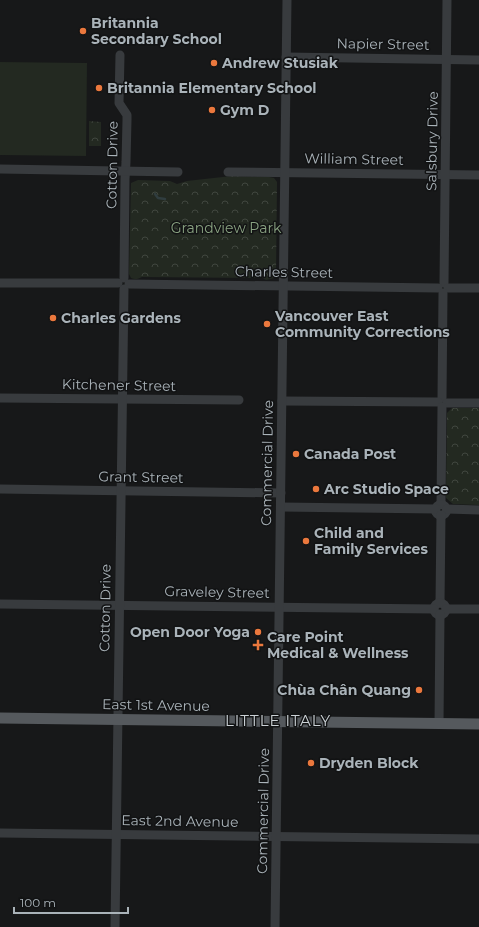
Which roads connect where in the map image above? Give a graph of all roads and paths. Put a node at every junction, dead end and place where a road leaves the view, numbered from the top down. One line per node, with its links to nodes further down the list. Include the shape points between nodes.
1 (287, 0): 4 (street, Commercial Drive)
2 (447, 0): 5 (street, Salsbury Drive)
3 (120, 55): 8 (street, Cotton Drive, via 119,103 128,120)
4 (286, 57): 5 (street, Napier Street); 11 (street, Commercial Drive)
5 (447, 59): 6 (street, Napier Street); 12 (street, Salsbury Drive)
6 (479, 60)
7 (0, 169): 8 (street)
8 (126, 171): 9 (street); 15 (street, Cotton Drive)
9 (178, 172)
10 (228, 172): 11 (street, William Street)
11 (285, 172): 12 (street, William Street); 16 (street, Commercial Drive)
12 (446, 174): 13 (street, William Street); 17 (street, Salsbury Drive)
13 (479, 175)
14 (0, 283): 15 (street, Charles Street)
15 (124, 284): 16 (street, Charles Street); 20 (street, Cotton Drive)
16 (284, 286): 17 (street, Charles Street); 22 (street, Commercial Drive)
17 (443, 288): 18 (street, Charles Street); 23 (street, Salsbury Drive)
18 (479, 288)
19 (0, 398): 20 (street, Kitchener Street)
20 (122, 400): 21 (street, Kitchener Street); 26 (street, Cotton Drive)
21 (239, 400)
22 (282, 401): 23 (street); 27 (street, Commercial Drive)
23 (442, 403): 24 (street); 29 (street, Salsbury Drive)
24 (479, 403)
25 (0, 489): 26 (street, Grant Street)
26 (120, 491): 27 (street, Grant Street); 32 (street, Cotton Drive)
27 (281, 493): 28 (street, Commercial Drive)
28 (281, 507): 29 (street); 33 (street, Commercial Drive)
29 (441, 509): 30 (street); 34 (street, Salsbury Drive)
30 (479, 510)
31 (0, 604): 32 (street, Graveley Street)
32 (119, 605): 33 (street, Graveley Street); 37 (street, Cotton Drive)
33 (279, 607): 34 (street, Graveley Street); 38 (street, Commercial Drive)
34 (440, 609): 35 (street, Graveley Street); 39 (street, Salsbury Drive)
35 (479, 609)
36 (0, 718): 37 (main road, East 1st Avenue)
37 (118, 719): 38 (main road, East 1st Avenue); 42 (street, Cotton Drive)
38 (278, 721): 39 (main road, East 1st Avenue); 43 (street, Commercial Drive)
39 (439, 724): 40 (main road, East 1st Avenue)
40 (479, 724)
41 (0, 833): 42 (street, East 2nd Avenue)
42 (117, 834): 43 (street, East 2nd Avenue); 45 (street, Cotton Drive)
43 (277, 837): 44 (street, East 2nd Avenue); 46 (street, Commercial Drive)
44 (479, 839)
45 (115, 927)
46 (275, 927)

